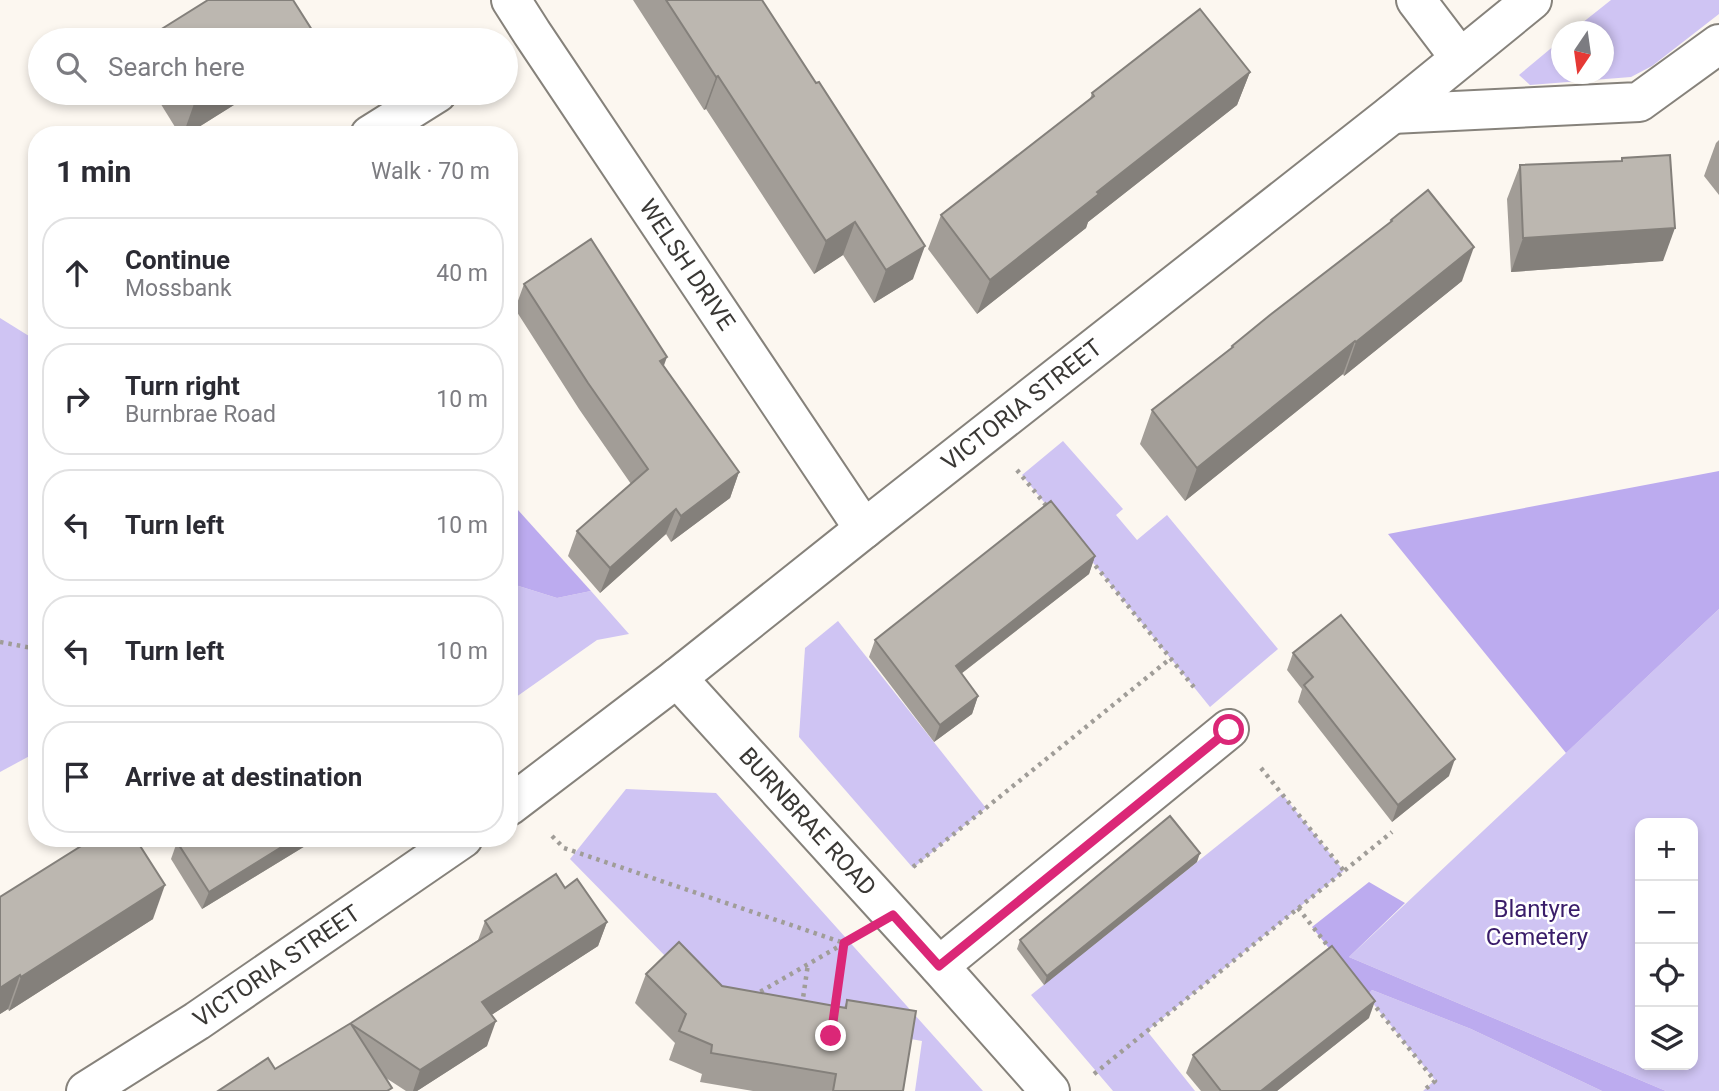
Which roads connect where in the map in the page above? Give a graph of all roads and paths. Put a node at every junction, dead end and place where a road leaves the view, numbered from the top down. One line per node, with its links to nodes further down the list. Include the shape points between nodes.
1 (511, 0): 4 (street, WELSH DRIVE)
2 (1416, 0): 7 (street)
3 (1532, 0): 7 (street, VICTORIA STREET)
4 (516, 28)
5 (519, 41): 13 (street, WELSH DRIVE)
6 (1719, 44): 9 (street, via 1639,102)
7 (1461, 58): 9 (street, VICTORIA STREET)
8 (418, 105): 10 (street)
9 (1392, 114): 11 (street, VICTORIA STREET)
10 (384, 126)
11 (986, 432): 12 (path); 13 (street, VICTORIA STREET)
12 (1057, 518)
13 (863, 529): 18 (street, VICTORIA STREET)
14 (1083, 551): 17 (path)
15 (0, 642): 16 (path)
16 (28, 647)
17 (1171, 658): 19 (path); 25 (path)
18 (677, 678): 20 (street, VICTORIA STREET); 25 (street, BURNBRAE ROAD)
19 (1229, 730): 24 (path); 30 (street)
20 (518, 800)
21 (518, 808): 27 (path, via 564,848)
22 (1392, 832): 24 (path)
23 (450, 847): 36 (street, VICTORIA STREET, via 197,1021)
24 (1344, 871): 26 (path)
25 (885, 906): 27 (path); 30 (street, BURNBRAE ROAD)
26 (1298, 908): 28 (path); 35 (path)
27 (844, 943): 29 (path); 33 (path)
28 (1336, 957)
29 (808, 964): 32 (path); 34 (path)
30 (939, 966): 37 (street, BURNBRAE ROAD)
31 (1367, 996): 38 (path, via 1435,1081)
32 (744, 1001)
33 (834, 1011)
34 (801, 1017)
35 (1089, 1079)
36 (86, 1091)
37 (1050, 1091)
38 (1423, 1091)

